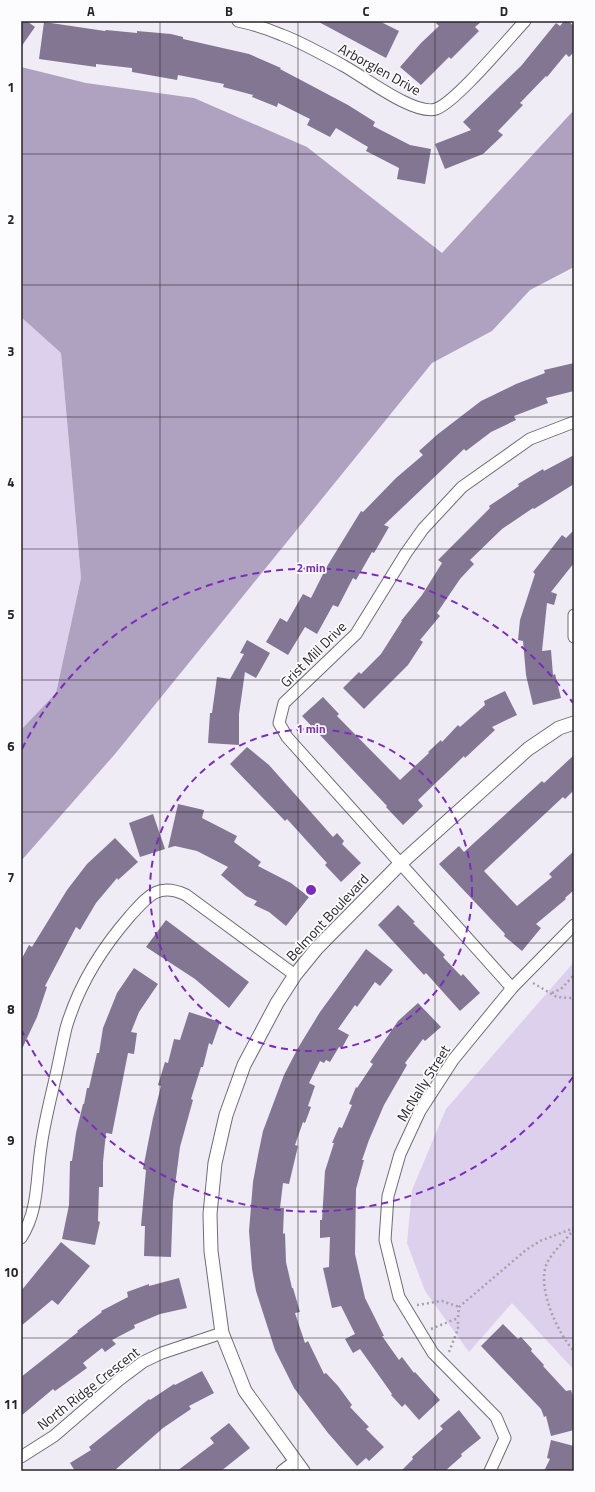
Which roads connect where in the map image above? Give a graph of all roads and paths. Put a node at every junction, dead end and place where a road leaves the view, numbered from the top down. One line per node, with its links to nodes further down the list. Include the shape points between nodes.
1 (238, 21): 2 (street, Arborglen Drive, via 281,34 345,66 380,89 411,105 428,110 437,108 450,99)
2 (525, 21)
3 (574, 422): 7 (street, Grist Mill Drive, via 530,439 462,487 423,529 356,634 284,703 279,723 287,737)
4 (574, 615): 5 (street)
5 (574, 637)
6 (574, 723): 7 (street, Belmont Boulevard, via 559,728 528,749)
7 (400, 864): 9 (street, Belmont Boulevard, via 317,948); 12 (street, Grist Mill Drive)
8 (574, 925): 11 (street, McNally Street)
9 (295, 975): 16 (street, via 186,895 162,890 149,896 105,946 70,1017 46,1116 34,1208); 20 (street, Belmont Boulevard, via 244,1065 226,1114 215,1163 210,1214 211,1251)
10 (574, 975): 13 (path, via 561,989)
11 (523, 978): 12 (street, McNally Street); 13 (path)
12 (512, 988): 18 (street, McNally Street, via 452,1060 420,1111 400,1154 388,1196 385,1240 399,1297)
13 (551, 993): 14 (path, via 557,997)
14 (574, 996)
15 (574, 1228): 17 (path, via 540,1241 526,1250); 22 (path, via 547,1263 544,1277 550,1309 565,1342)
16 (21, 1238)
17 (459, 1307): 18 (path, via 442,1301); 19 (path)
18 (405, 1308): 21 (street, McNally Street)
19 (458, 1318): 21 (path, via 430,1329); 23 (path, via 458,1328)
20 (222, 1333): 24 (street, North Ridge Crescent, via 143,1362 54,1436); 25 (street, Belmont Boulevard, via 245,1391)
21 (422, 1335): 23 (street, McNally Street, via 432,1353)
22 (574, 1352)
23 (444, 1364): 27 (street, McNally Street, via 496,1417 505,1438)
24 (21, 1457)
25 (299, 1466): 26 (street)
26 (282, 1471)
27 (490, 1471)

